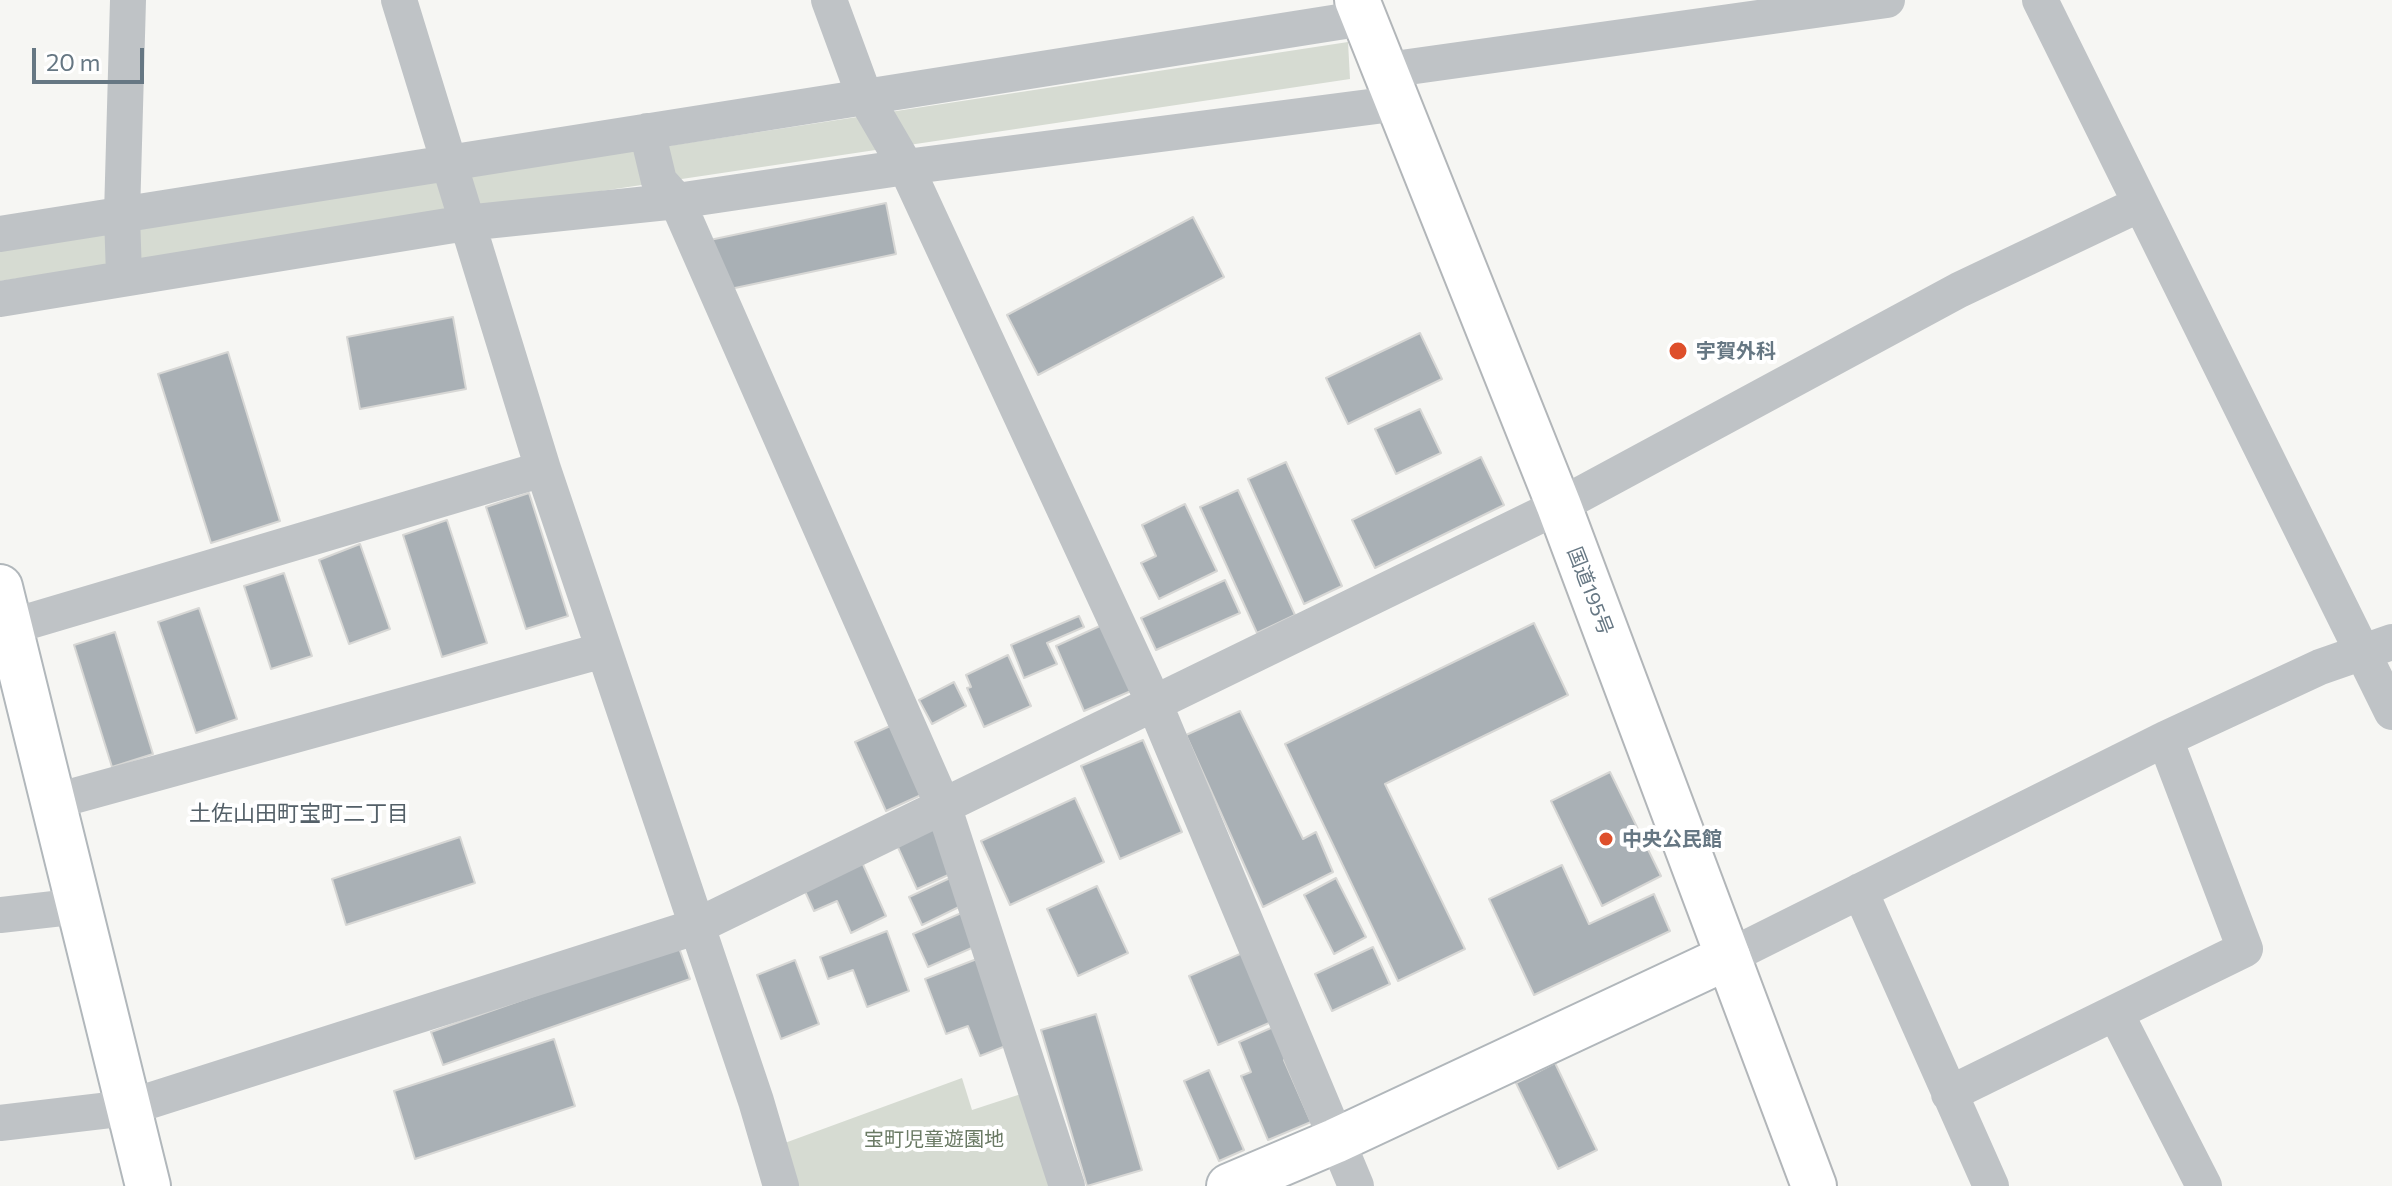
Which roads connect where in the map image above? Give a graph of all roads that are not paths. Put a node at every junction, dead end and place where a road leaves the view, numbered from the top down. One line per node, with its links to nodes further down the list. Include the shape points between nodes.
1 (128, 0): 14 (street)
2 (399, 0): 10 (street)
3 (829, 0): 8 (street)
4 (1887, 0): 7 (street)
5 (2040, 0): 13 (street)
6 (1360, 9): 7 (main road, 国道195号); 8 (street)
7 (1394, 87): 11 (street); 20 (main road, 国道195号)
8 (864, 95): 9 (street); 11 (street)
9 (647, 131): 10 (street); 12 (street, via 659,181)
10 (446, 161): 14 (street); 15 (street)
11 (906, 167): 12 (street); 24 (street)
12 (677, 201): 15 (street); 28 (street)
13 (2140, 204): 20 (street, via 1959,290); 22 (street)
14 (122, 215): 16 (street); 17 (street)
15 (466, 223): 17 (street); 19 (street)
16 (0, 234)
17 (124, 276): 18 (street)
18 (0, 299)
19 (543, 469): 21 (street); 23 (street)
20 (1559, 506): 24 (street); 33 (main road, 国道195号)
21 (5, 607): 27 (main road)
22 (2377, 648): 25 (street); 26 (street, via 2320,667)
23 (604, 650): 27 (street); 32 (street)
24 (1155, 705): 28 (street); 38 (street)
25 (2392, 712)
26 (2165, 739): 29 (street); 34 (street, via 2245,949)
27 (52, 802): 30 (main road)
28 (944, 808): 32 (street); 41 (street)
29 (1860, 891): 33 (street); 35 (street)
30 (80, 906): 31 (street); 36 (main road)
31 (0, 915)
32 (695, 927): 36 (street); 40 (street)
33 (1728, 957): 38 (main road); 44 (main road, 国道195号)
34 (2116, 1014): 35 (street); 46 (street)
35 (1949, 1094): 45 (street)
36 (127, 1108): 37 (street); 39 (main road)
37 (0, 1123)
38 (1335, 1141): 42 (main road); 43 (street)
39 (148, 1186)
40 (781, 1186)
41 (1067, 1186)
42 (1229, 1186)
43 (1356, 1186)
44 (1814, 1186)
45 (1991, 1186)
46 (2204, 1186)

